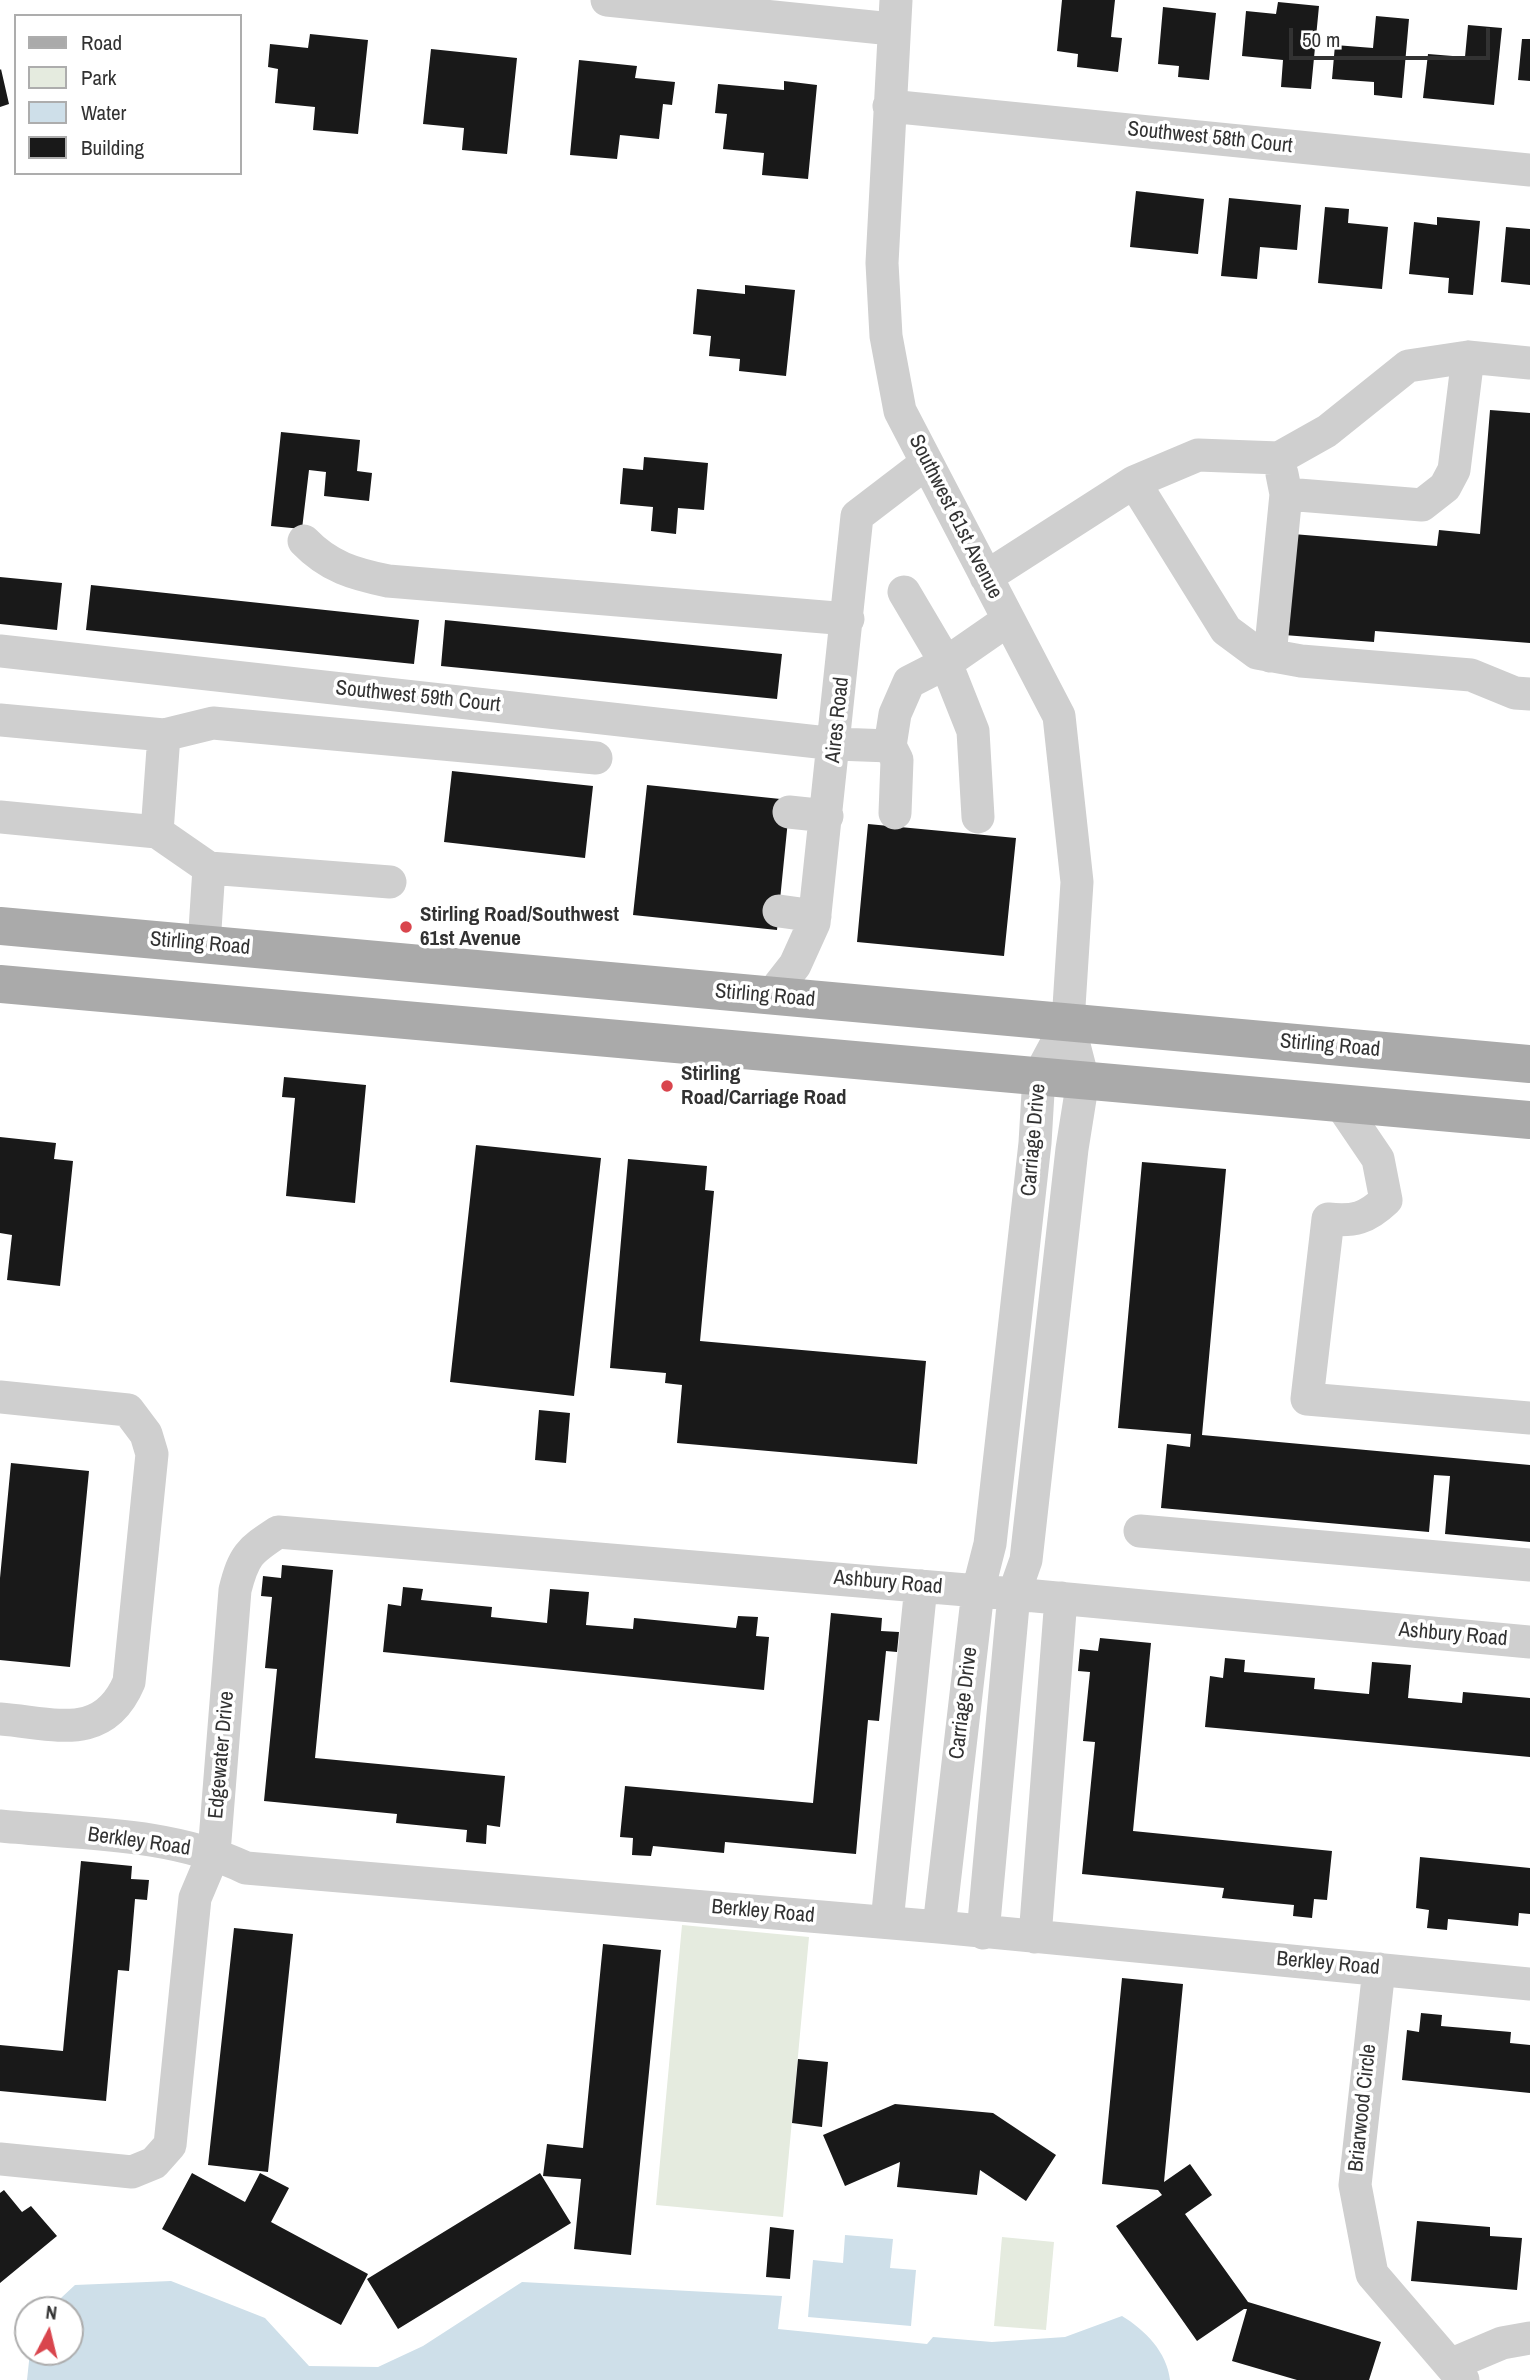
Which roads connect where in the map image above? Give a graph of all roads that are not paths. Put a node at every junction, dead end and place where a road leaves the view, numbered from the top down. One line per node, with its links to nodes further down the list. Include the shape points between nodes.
1 (607, 0): 2 (street)
2 (894, 15): 3 (street, Southwest 61st Avenue)
3 (890, 106): 4 (street, Southwest 58th Court); 8 (street, Southwest 61st Avenue, via 882,263 886,336 901,411)
4 (1530, 170)
5 (1468, 357): 6 (street); 7 (street, via 1408,366 1327,431); 10 (street, via 1454,470 1445,487 1422,505)
6 (1530, 363)
7 (1279, 458): 9 (street, via 1198,455); 10 (street)
8 (925, 464): 12 (street, Southwest 61st Avenue); 14 (street, Aires Road, via 858,516)
9 (1134, 482): 12 (street); 17 (street, via 1226,630 1257,653)
10 (1286, 494): 17 (street)
11 (304, 541): 14 (street, via 319,557 346,572 388,581)
12 (986, 577): 15 (street, Southwest 61st Avenue)
13 (904, 592): 18 (street)
14 (848, 619): 22 (street, Aires Road)
15 (1008, 620): 18 (street); 40 (street, Southwest 61st Avenue, via 1059,716 1077,883)
16 (0, 651): 22 (street, Southwest 59th Court)
17 (1270, 656): 19 (street, via 1471,674 1515,693)
18 (946, 663): 23 (street, via 909,682 895,714); 29 (street, via 974,732)
19 (1530, 694)
20 (0, 720): 21 (street)
21 (164, 735): 24 (street, via 214,723); 30 (street)
22 (836, 744): 23 (street, Southwest 59th Court); 27 (street, Aires Road)
23 (890, 746): 26 (street, via 897,760)
24 (596, 758)
25 (789, 812): 27 (street)
26 (895, 813)
27 (827, 816): 34 (street, Aires Road)
28 (0, 817): 30 (street)
29 (978, 817)
30 (156, 832): 31 (street)
31 (209, 868): 32 (street); 36 (street)
32 (390, 882)
33 (779, 911): 34 (street)
34 (815, 916): 38 (street, Aires Road, via 795,965)
35 (0, 926): 36 (main road, Stirling Road)
36 (204, 945): 38 (main road, Stirling Road); 39 (main road)
37 (0, 984): 39 (main road)
38 (770, 997): 40 (main road, Stirling Road)
39 (198, 1002): 42 (main road)
40 (1068, 1022): 41 (main road, Stirling Road); 42 (street, Carriage Drive); 43 (street, Carriage Drive)
41 (1530, 1064)
42 (1039, 1076): 43 (main road); 46 (street, Carriage Drive)
43 (1083, 1080): 44 (main road); 47 (street, Carriage Drive)
44 (1340, 1103): 45 (main road); 49 (street, via 1378,1159 1386,1200 1368,1216 1349,1222 1328,1219 1307,1399)
45 (1530, 1120)
46 (1029, 1192): 47 (street); 54 (street, Carriage Drive, via 990,1544)
47 (1067, 1197): 55 (street, Carriage Drive, via 1026,1560)
48 (0, 1396): 58 (street, via 128,1410 146,1434 152,1454 129,1682 119,1706 94,1722 79,1725)
49 (1530, 1418)
50 (1140, 1531): 52 (street)
51 (251, 1550): 53 (street, Ashbury Road, via 278,1532); 60 (street, Edgewater Drive, via 242,1562 235,1590)
52 (1530, 1565)
53 (921, 1586): 54 (street, Ashbury Road); 61 (street)
54 (978, 1591): 55 (street, Ashbury Road); 62 (street, Carriage Drive)
55 (1014, 1594): 56 (street, Ashbury Road); 63 (street, Carriage Drive)
56 (1061, 1598): 57 (street, Ashbury Road); 64 (street)
57 (1530, 1642)
58 (0, 1719)
59 (0, 1826): 60 (street, Berkley Road, via 163,1842)
60 (214, 1853): 61 (street, Berkley Road, via 246,1868); 67 (street, Edgewater Drive, via 195,1898 170,2145 154,2164 132,2172)
61 (887, 1922): 62 (street, Berkley Road)
62 (939, 1927): 63 (street, Berkley Road)
63 (983, 1933): 64 (street, Berkley Road)
64 (1035, 1937): 65 (street, Berkley Road)
65 (1379, 1969): 66 (street, Berkley Road); 69 (street, Briarwood Circle, via 1357,2198 1372,2274)
66 (1530, 1984)
67 (0, 2159)
68 (1530, 2338): 69 (street, via 1502,2343)
69 (1457, 2372)

